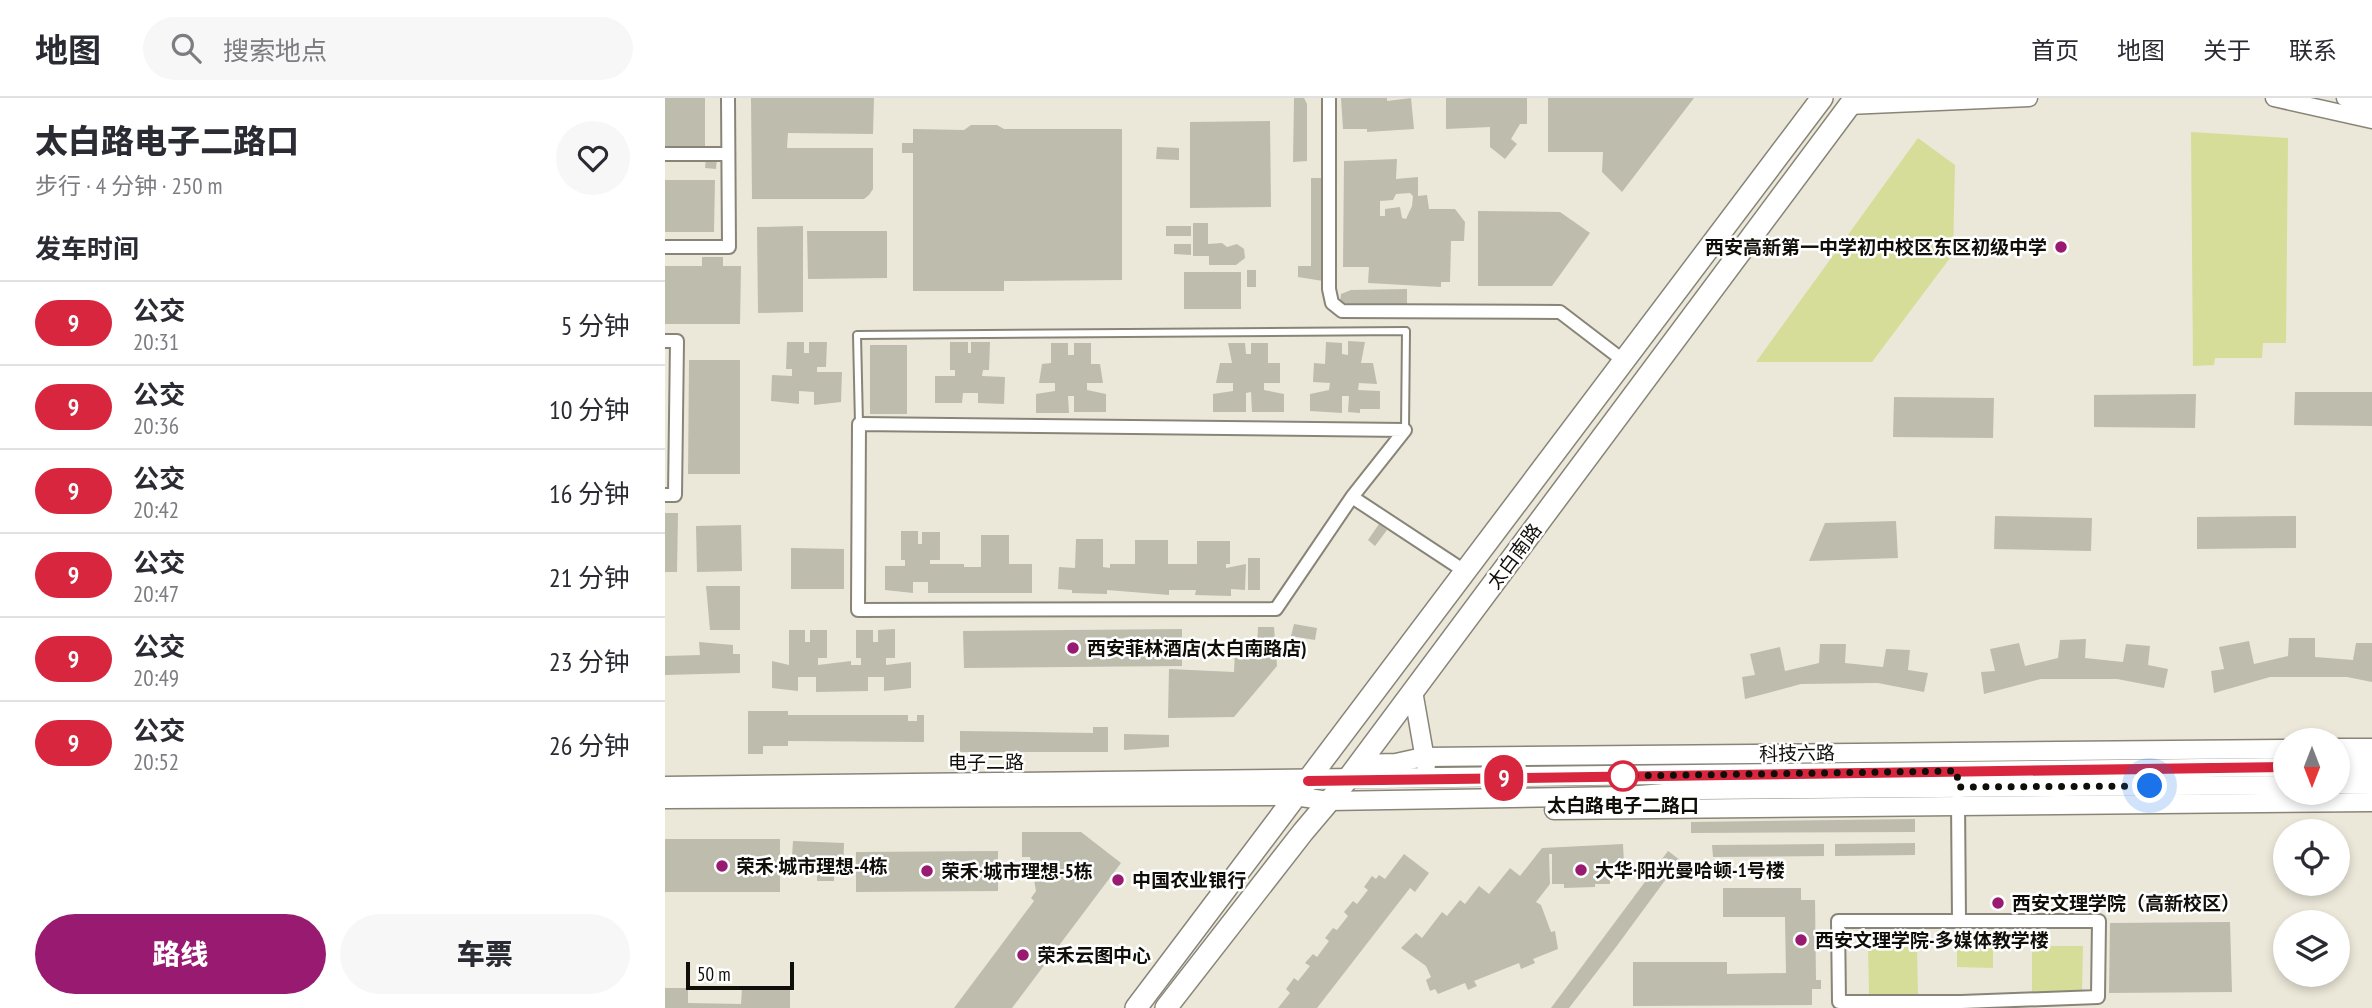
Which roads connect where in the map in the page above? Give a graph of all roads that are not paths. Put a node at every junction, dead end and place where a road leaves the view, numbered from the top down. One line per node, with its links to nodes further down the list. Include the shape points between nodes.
1 (728, 98): 11 (street)
2 (1329, 98): 14 (street, via 1332,303 1342,311 1560,312)
3 (1822, 98): 14 (main road, 太白南路)
4 (2029, 98): 7 (street)
5 (2274, 98): 9 (street)
6 (2344, 98): 8 (street)
7 (1852, 102): 20 (main road, 太白南路)
8 (2372, 106)
9 (2372, 120)
10 (665, 154): 11 (street)
11 (728, 154): 12 (street, via 729,247)
12 (665, 247)
13 (665, 341): 17 (street, via 677,341 675,495)
14 (1624, 361): 19 (main road, 太白南路)
15 (859, 424): 16 (street); 16 (lane, via 857,335 1406,331); 18 (street, via 858,610 1276,609)
16 (1405, 430): 18 (street)
17 (665, 495)
18 (1352, 497): 19 (street)
19 (1466, 572): 35 (main road, 太白南路)
20 (1413, 691): 24 (main road); 28 (main road, 太白南路)
21 (2350, 748): 22 (main road)
22 (2372, 748)
23 (2273, 749): 24 (main road)
24 (1423, 757): 28 (main road); 29 (main road)
25 (2350, 766): 26 (main road)
26 (2372, 766)
27 (2273, 767): 30 (main road, 科技六路)
28 (1353, 772): 29 (main road, 科技六路); 35 (main road, 科技六路); 38 (main road, 太白南路)
29 (1430, 779): 30 (main road, 科技六路)
30 (1957, 779): 33 (main road, 科技六路); 38 (main road, 科技六路); 39 (street)
31 (2350, 784): 32 (main road)
32 (2372, 784)
33 (2273, 785)
34 (665, 786): 35 (main road, 电子二路)
35 (1302, 788): 36 (main road, 电子二路); 38 (main road, 科技六路); 42 (main road, 太白南路)
36 (665, 799)
37 (2372, 802): 39 (main road)
38 (1324, 806): 39 (main road); 43 (main road, 太白南路)
39 (1958, 806): 40 (street)
40 (1959, 921): 41 (street, via 1838,921 1839,1002); 41 (street, via 2099,921 2098,997)
41 (1961, 1005)
42 (1136, 1008)
43 (1166, 1008)

